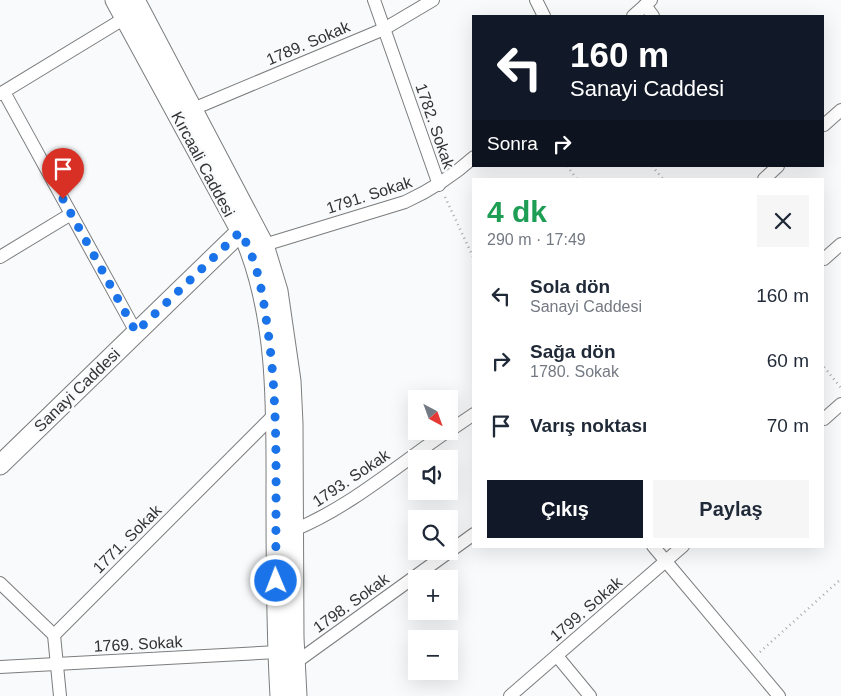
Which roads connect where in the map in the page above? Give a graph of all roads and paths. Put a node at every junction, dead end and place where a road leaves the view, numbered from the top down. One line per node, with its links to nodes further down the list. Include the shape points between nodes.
1 (115, 0): 6 (street, Kırcaali Caddesi)
2 (374, 0): 10 (street, 1782. Sokak)
3 (433, 0): 10 (street, 1789. Sokak)
4 (536, 0): 7 (street)
5 (648, 2): 8 (street); 9 (street)
6 (137, 6): 11 (street); 12 (street, Kırcaali Caddesi); 24 (street, Kırcaali Caddesi)
7 (544, 15)
8 (634, 15)
9 (653, 15)
10 (384, 29): 12 (street, 1789. Sokak); 22 (street, 1782. Sokak)
11 (2, 93): 23 (street)
12 (193, 109): 26 (street, Kırcaali Caddesi)
13 (841, 110): 14 (street)
14 (824, 125)
15 (472, 159): 22 (street, 1791. Sokak)
16 (568, 167): 20 (path)
17 (653, 167): 21 (path)
18 (776, 167): 19 (street)
19 (764, 174)
20 (576, 178)
21 (662, 178)
22 (439, 185): 26 (street, 1791. Sokak, via 405,202); 27 (path, 1782. Sokak)
23 (71, 214): 28 (street); 30 (street)
24 (240, 232): 30 (street, Sanayi Caddesi); 34 (street, Kırcaali Caddesi, via 251,254 264,307)
25 (841, 244): 29 (street)
26 (264, 245): 40 (street, Kırcaali Caddesi, via 278,291 291,381)
27 (472, 255)
28 (0, 257)
29 (824, 259)
30 (136, 332): 39 (street, Sanayi Caddesi)
31 (824, 367): 32 (path)
32 (841, 388)
33 (841, 404): 36 (street)
34 (276, 414): 47 (street, 1771. Sokak); 48 (street, Kırcaali Caddesi)
35 (472, 415): 37 (street, 1793. Sokak)
36 (824, 419)
37 (458, 424)
38 (435, 440): 40 (street, 1793. Sokak, via 321,518)
39 (0, 466)
40 (294, 530): 51 (street, Kırcaali Caddesi)
41 (472, 535): 51 (street, 1798. Sokak)
42 (654, 548): 44 (street)
43 (680, 548): 44 (street, 1799. Sokak)
44 (665, 562): 49 (street, 1799. Sokak); 50 (street)
45 (841, 580): 50 (path)
46 (0, 583): 47 (street)
47 (54, 635): 52 (street)
48 (278, 652): 52 (street, 1769. Sokak); 55 (street, Kırcaali Caddesi)
49 (557, 656): 57 (street, 1799. Sokak); 58 (street)
50 (749, 661): 59 (street)
51 (295, 663): 56 (street, Kırcaali Caddesi)
52 (56, 664): 53 (street, 1769. Sokak); 54 (street)
53 (0, 667)
54 (60, 696)
55 (280, 696)
56 (297, 696)
57 (510, 696)
58 (590, 696)
59 (778, 696)

